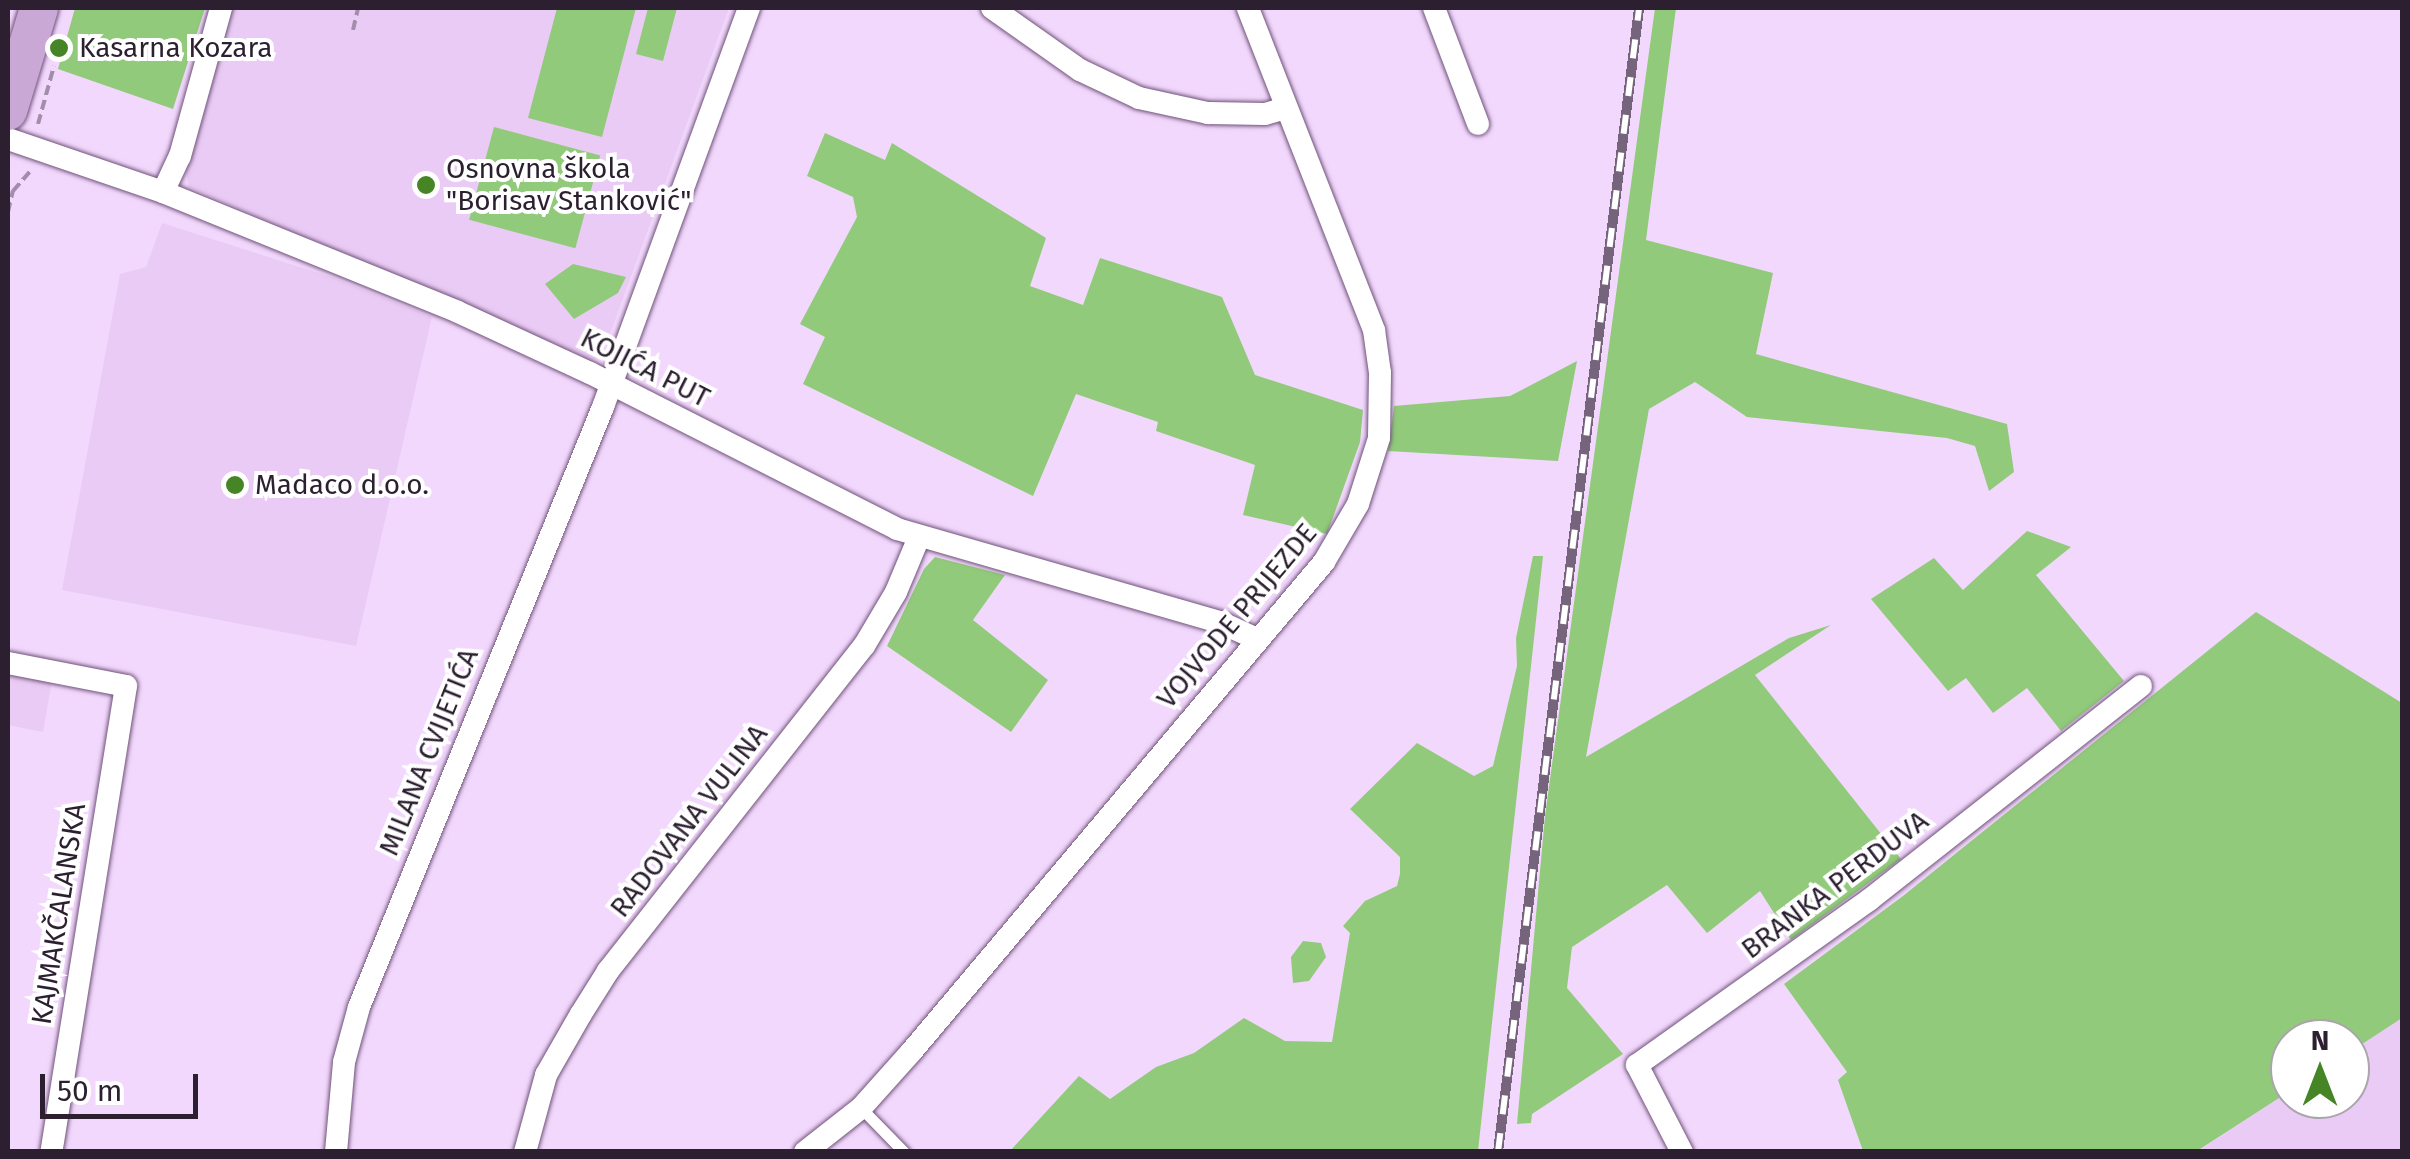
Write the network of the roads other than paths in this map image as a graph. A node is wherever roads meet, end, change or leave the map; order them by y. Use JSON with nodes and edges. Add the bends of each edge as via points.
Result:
{"nodes":[{"id":1,"x":39,"y":8,"type":"edge"},
{"id":2,"x":221,"y":8,"type":"edge"},
{"id":3,"x":749,"y":8,"type":"edge"},
{"id":4,"x":992,"y":8,"type":"edge"},
{"id":5,"x":1248,"y":8,"type":"edge"},
{"id":6,"x":1434,"y":8,"type":"edge"},
{"id":7,"x":1286,"y":108,"type":"junction"},
{"id":8,"x":8,"y":110,"type":"edge"},
{"id":9,"x":1478,"y":124,"type":"dead end"},
{"id":10,"x":8,"y":139,"type":"edge"},
{"id":11,"x":163,"y":192,"type":"junction"},
{"id":12,"x":610,"y":383,"type":"junction"},
{"id":13,"x":919,"y":537,"type":"junction"},
{"id":14,"x":1258,"y":639,"type":"junction"},
{"id":15,"x":8,"y":663,"type":"edge"},
{"id":16,"x":2141,"y":686,"type":"dead end"},
{"id":17,"x":861,"y":1108,"type":"junction"},
{"id":18,"x":51,"y":1152,"type":"edge"},
{"id":19,"x":336,"y":1152,"type":"edge"},
{"id":20,"x":526,"y":1152,"type":"edge"},
{"id":21,"x":805,"y":1152,"type":"edge"},
{"id":22,"x":904,"y":1152,"type":"edge"},
{"id":23,"x":1682,"y":1152,"type":"edge"}],
"edges":[{"from":1,"to":8,"type":"main road"},
{"from":2,"to":11,"type":"street","via":[[180,156]]},
{"from":3,"to":12,"type":"street","name":"MILANA CVIJETIĆA"},
{"from":4,"to":7,"type":"street","via":[[1080,70],[1139,98],[1208,113]]},
{"from":5,"to":7,"type":"street","name":"VOJVODE PRIJEZDE"},
{"from":6,"to":9,"type":"street"},
{"from":7,"to":14,"type":"street","name":"VOJVODE PRIJEZDE","via":[[1374,330],[1381,405],[1371,470],[1343,536]]},
{"from":10,"to":11,"type":"street","name":"KOJIĆA PUT"},
{"from":11,"to":12,"type":"street","name":"KOJIĆA PUT","via":[[458,312]]},
{"from":12,"to":13,"type":"street","name":"KOJIĆA PUT"},
{"from":12,"to":19,"type":"street","name":"MILANA CVIJETIĆA","via":[[359,1008],[344,1062]]},
{"from":13,"to":14,"type":"street","name":"KOJIĆA PUT","via":[[1220,622]]},
{"from":13,"to":20,"type":"street","name":"RADOVANA VULINA","via":[[864,646],[580,1014],[546,1075]]},
{"from":14,"to":17,"type":"street","name":"VOJVODE PRIJEZDE"},
{"from":15,"to":18,"type":"street","name":"KAJMAKČALANSKA","via":[[126,686]]},
{"from":16,"to":23,"type":"street","name":"BRANKA PERDUVA","via":[[1870,900],[1637,1065]]},
{"from":17,"to":21,"type":"street","name":"VOJVODE PRIJEZDE"},
{"from":17,"to":22,"type":"lane"}]}
